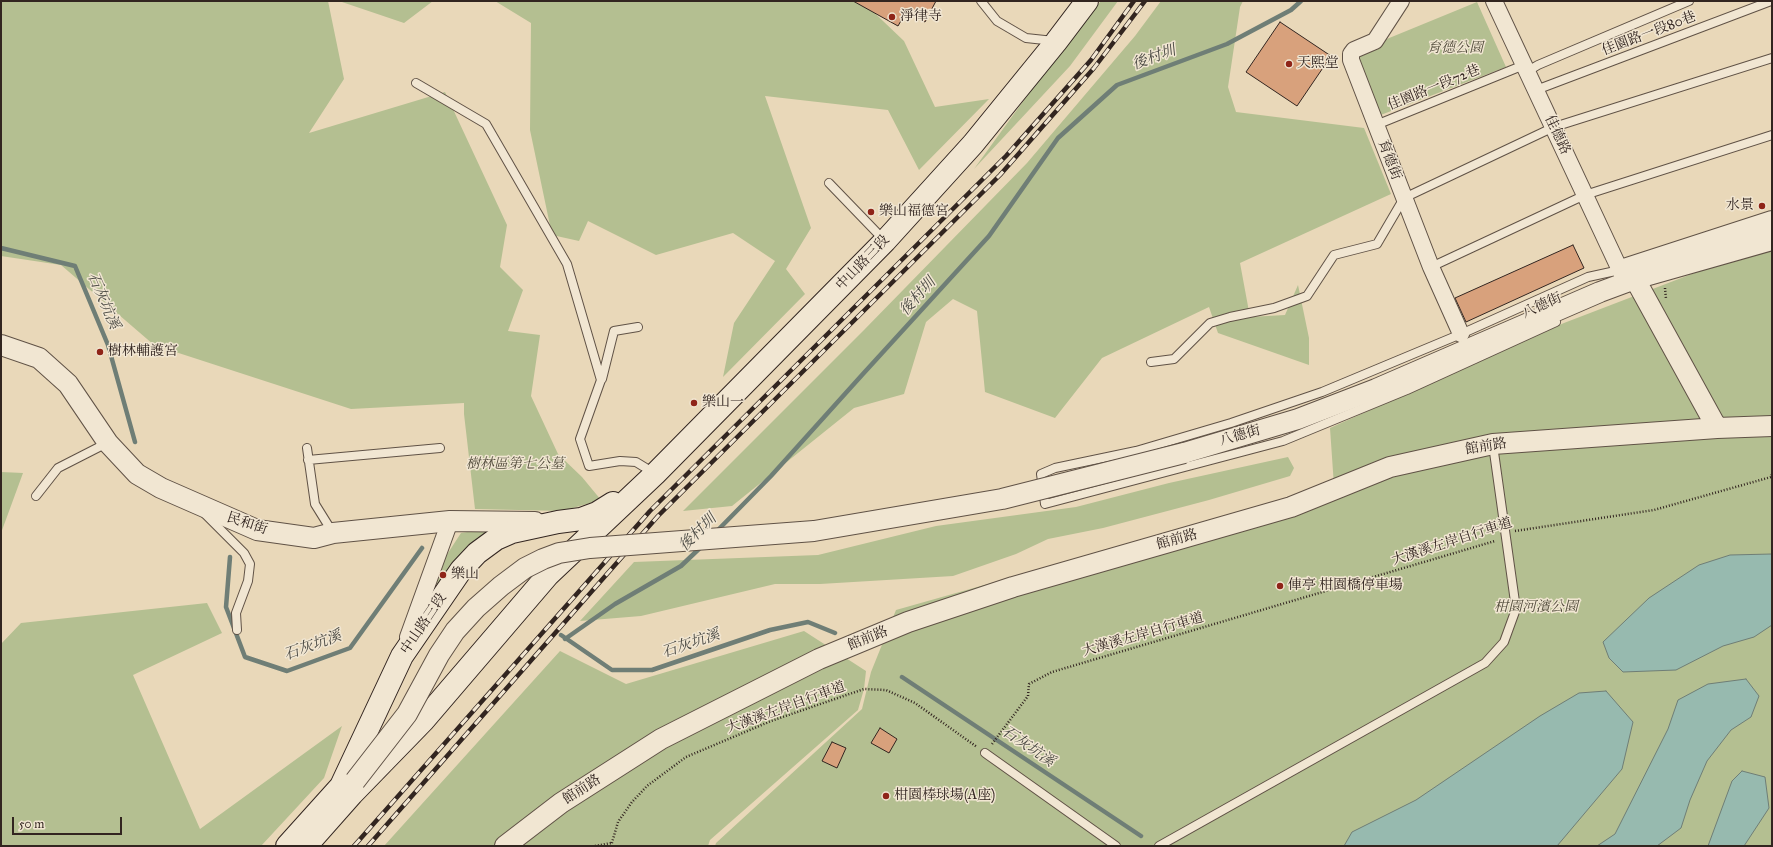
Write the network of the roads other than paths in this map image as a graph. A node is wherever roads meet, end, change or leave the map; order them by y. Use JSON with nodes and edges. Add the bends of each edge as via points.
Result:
{"nodes":[{"id":1,"x":981,"y":1,"type":"edge"},
{"id":2,"x":1087,"y":1,"type":"edge"},
{"id":3,"x":1400,"y":1,"type":"edge"},
{"id":4,"x":1494,"y":1,"type":"edge"},
{"id":5,"x":1689,"y":1,"type":"edge"},
{"id":6,"x":1771,"y":1,"type":"edge"},
{"id":7,"x":1056,"y":42,"type":"junction"},
{"id":8,"x":1772,"y":58,"type":"edge"},
{"id":9,"x":1526,"y":68,"type":"junction"},
{"id":10,"x":416,"y":83,"type":"dead end"},
{"id":11,"x":1536,"y":90,"type":"junction"},
{"id":12,"x":1376,"y":125,"type":"junction"},
{"id":13,"x":1554,"y":127,"type":"junction"},
{"id":14,"x":1772,"y":135,"type":"edge"},
{"id":15,"x":829,"y":183,"type":"dead end"},
{"id":16,"x":1585,"y":195,"type":"junction"},
{"id":17,"x":1404,"y":198,"type":"junction"},
{"id":18,"x":1772,"y":221,"type":"edge"},
{"id":19,"x":885,"y":241,"type":"junction"},
{"id":20,"x":1767,"y":243,"type":"edge"},
{"id":21,"x":1431,"y":267,"type":"junction"},
{"id":22,"x":1628,"y":274,"type":"junction"},
{"id":23,"x":1606,"y":300,"type":"dead end"},
{"id":24,"x":1564,"y":318,"type":"dead end"},
{"id":25,"x":638,"y":327,"type":"dead end"},
{"id":26,"x":1461,"y":334,"type":"junction"},
{"id":27,"x":1,"y":345,"type":"edge"},
{"id":28,"x":1151,"y":362,"type":"dead end"},
{"id":29,"x":601,"y":380,"type":"junction"},
{"id":30,"x":1772,"y":426,"type":"edge"},
{"id":31,"x":1717,"y":428,"type":"junction"},
{"id":32,"x":108,"y":443,"type":"junction"},
{"id":33,"x":1493,"y":444,"type":"junction"},
{"id":34,"x":307,"y":448,"type":"dead end"},
{"id":35,"x":440,"y":448,"type":"dead end"},
{"id":36,"x":308,"y":460,"type":"junction"},
{"id":37,"x":655,"y":474,"type":"junction"},
{"id":38,"x":36,"y":496,"type":"dead end"},
{"id":39,"x":197,"y":505,"type":"junction"},
{"id":40,"x":450,"y":521,"type":"junction"},
{"id":41,"x":558,"y":522,"type":"junction"},
{"id":42,"x":333,"y":533,"type":"junction"},
{"id":43,"x":237,"y":630,"type":"dead end"},
{"id":44,"x":402,"y":656,"type":"junction"},
{"id":45,"x":985,"y":753,"type":"road end"},
{"id":46,"x":349,"y":787,"type":"junction"},
{"id":47,"x":287,"y":846,"type":"edge"},
{"id":48,"x":306,"y":846,"type":"edge"},
{"id":49,"x":505,"y":846,"type":"edge"},
{"id":50,"x":1116,"y":846,"type":"edge"},
{"id":51,"x":1159,"y":846,"type":"edge"}],
"edges":[{"from":1,"to":7,"type":"lane","via":[[997,21],[1026,38]]},
{"from":2,"to":7,"type":"main road","name":"中山路三段"},
{"from":3,"to":12,"type":"street","name":"育德街","via":[[1374,41],[1354,50],[1351,54]]},
{"from":4,"to":9,"type":"street","name":"佳德路"},
{"from":5,"to":9,"type":"lane","name":"佳園路一段72巷"},
{"from":6,"to":11,"type":"lane","name":"佳園路一段80巷"},
{"from":7,"to":19,"type":"main road","name":"中山路三段","via":[[973,144]]},
{"from":8,"to":13,"type":"lane"},
{"from":9,"to":11,"type":"street","name":"佳德路"},
{"from":9,"to":12,"type":"lane","name":"佳園路一段72巷"},
{"from":10,"to":29,"type":"lane","via":[[486,124],[568,264]]},
{"from":11,"to":13,"type":"street","name":"佳德路"},
{"from":12,"to":17,"type":"street","name":"育德街"},
{"from":13,"to":16,"type":"street","name":"佳德路"},
{"from":13,"to":17,"type":"lane"},
{"from":14,"to":16,"type":"lane"},
{"from":15,"to":19,"type":"lane"},
{"from":16,"to":21,"type":"lane"},
{"from":16,"to":22,"type":"street","name":"佳德路"},
{"from":17,"to":21,"type":"street","name":"育德街"},
{"from":17,"to":28,"type":"lane","via":[[1377,244],[1334,255],[1307,296],[1274,308],[1210,323],[1174,359]]},
{"from":18,"to":22,"type":"street","name":"八德街"},
{"from":19,"to":37,"type":"main road","name":"中山路三段"},
{"from":20,"to":22,"type":"street","name":"八德街"},
{"from":21,"to":26,"type":"street","name":"育德街"},
{"from":22,"to":23,"type":"lane"},
{"from":22,"to":26,"type":"lane","via":[[1588,277]]},
{"from":22,"to":31,"type":"street"},
{"from":22,"to":46,"type":"street","name":"八德街","bridge":true,"via":[[1476,336],[1320,411],[1184,453],[1002,499],[822,529],[590,548],[559,553],[543,559],[525,568],[501,586],[476,608],[456,631],[439,655],[407,714]]},
{"from":24,"to":26,"type":"lane","via":[[1407,390],[1283,441],[1045,504],[1041,474],[1055,468],[1136,451],[1231,423],[1322,392]]},
{"from":25,"to":29,"type":"lane","via":[[614,331]]},
{"from":27,"to":32,"type":"street","name":"民和街","via":[[39,358],[68,384]]},
{"from":29,"to":37,"type":"lane","via":[[580,439],[590,466],[620,461],[636,462]]},
{"from":30,"to":31,"type":"street","name":"館前路"},
{"from":31,"to":33,"type":"street","name":"館前路"},
{"from":32,"to":38,"type":"lane","via":[[58,468]]},
{"from":32,"to":39,"type":"street","name":"民和街","via":[[138,474]]},
{"from":33,"to":49,"type":"street","name":"館前路","via":[[1390,467],[1291,507],[1013,587],[908,622],[819,659],[661,739],[561,803]]},
{"from":33,"to":51,"type":"lane","via":[[1516,609],[1504,642],[1484,663]]},
{"from":34,"to":36,"type":"lane"},
{"from":35,"to":36,"type":"lane"},
{"from":36,"to":42,"type":"lane","via":[[315,504]]},
{"from":37,"to":41,"type":"main road","name":"中山路三段","via":[[597,513],[581,519]]},
{"from":37,"to":46,"type":"main road","name":"中山路三段","via":[[548,575],[423,721]]},
{"from":39,"to":42,"type":"street","name":"民和街","via":[[257,530],[314,538]]},
{"from":39,"to":43,"type":"lane","via":[[244,553],[250,564],[248,581],[236,613]]},
{"from":40,"to":41,"type":"street","name":"民和街"},
{"from":40,"to":42,"type":"street","name":"民和街"},
{"from":40,"to":44,"type":"street"},
{"from":41,"to":44,"type":"main road","name":"中山路三段","via":[[512,532],[496,539],[477,553],[460,570]]},
{"from":44,"to":46,"type":"main road","name":"中山路三段"},
{"from":45,"to":50,"type":"lane"},
{"from":46,"to":47,"type":"main road","name":"中山路三段"},
{"from":46,"to":48,"type":"main road","name":"中山路三段"}]}
